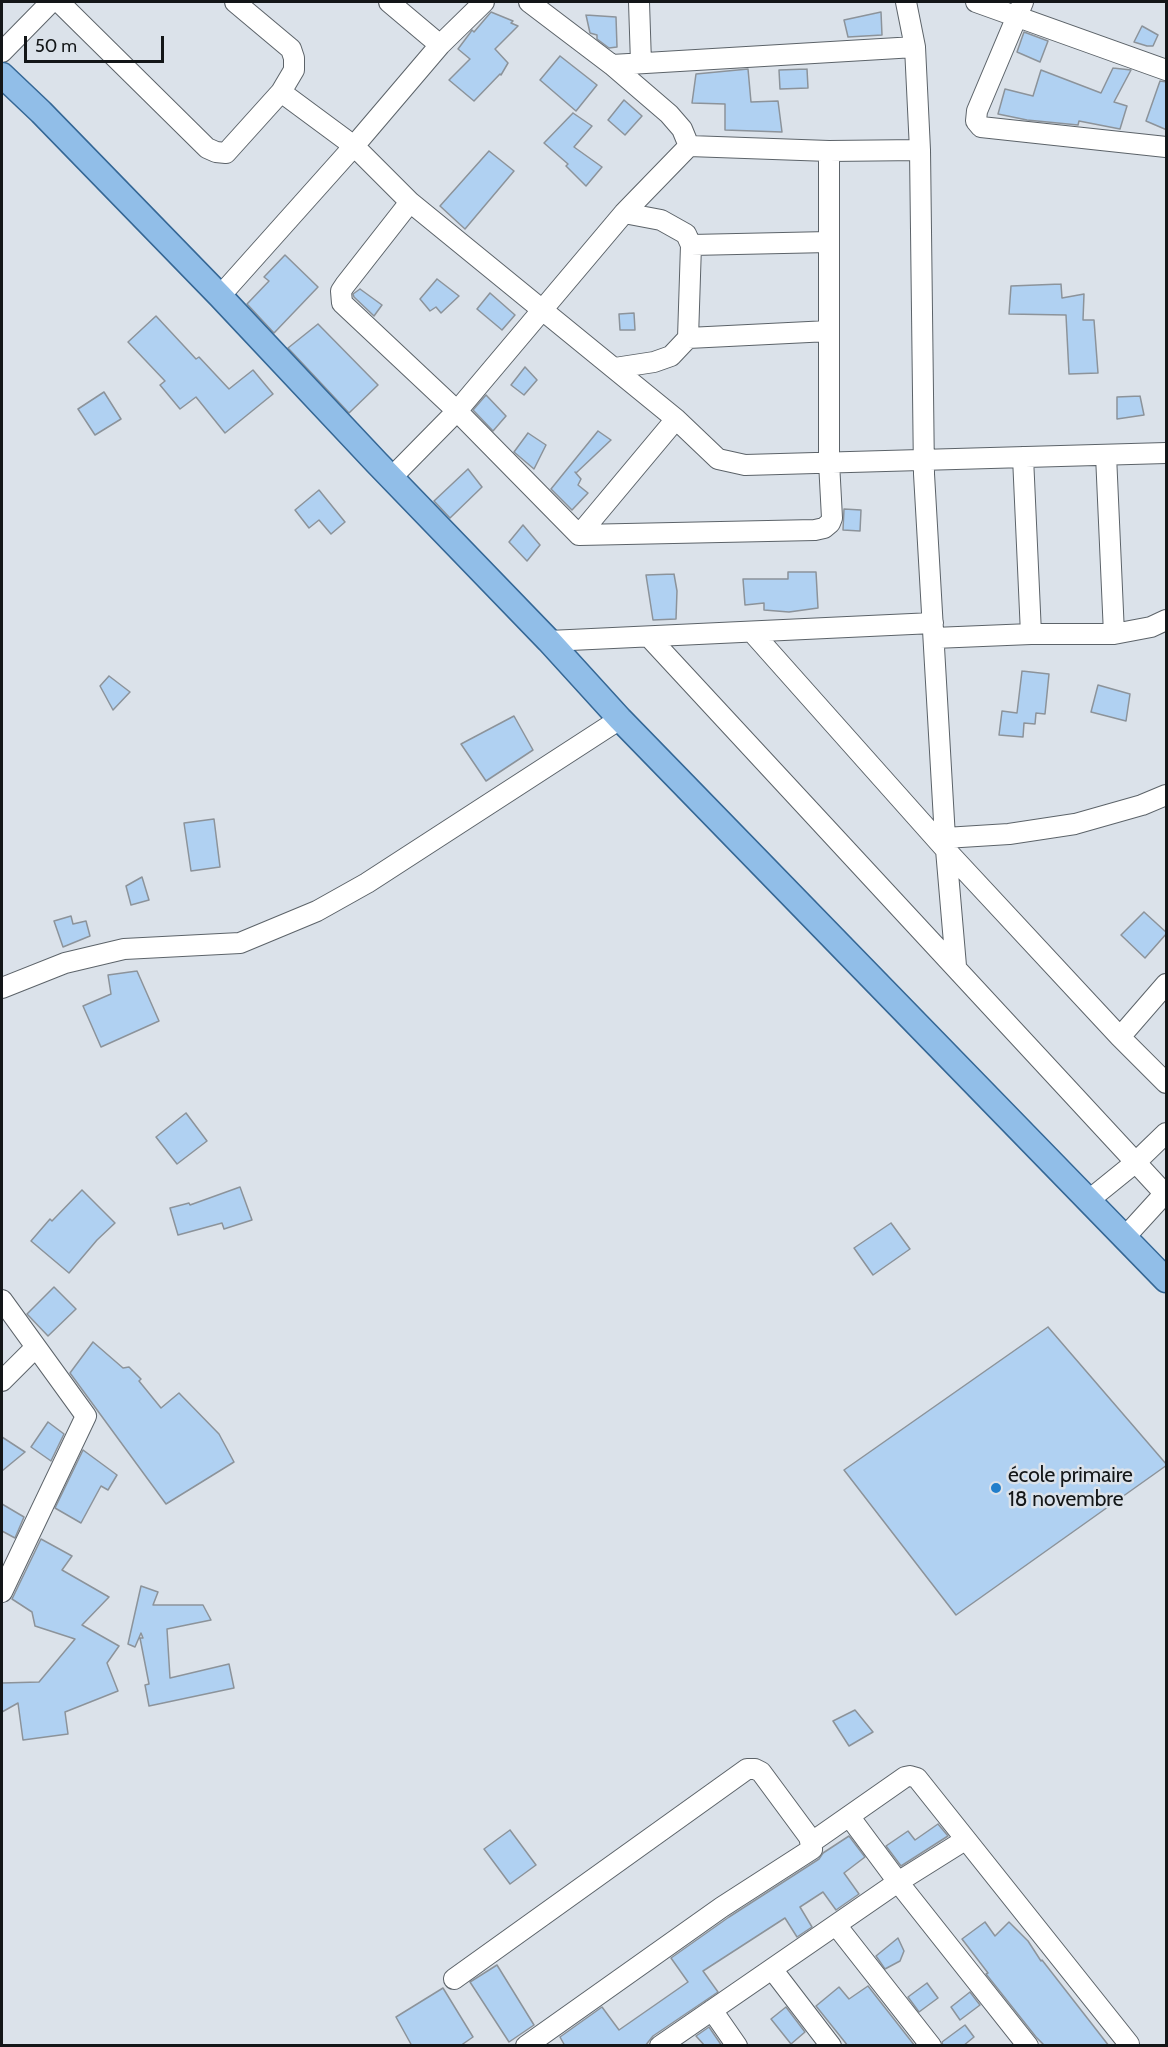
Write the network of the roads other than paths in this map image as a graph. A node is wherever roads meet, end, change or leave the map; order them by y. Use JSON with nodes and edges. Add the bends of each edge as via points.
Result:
{"nodes":[{"id":1,"x":51,"y":2,"type":"edge"},
{"id":2,"x":59,"y":2,"type":"edge"},
{"id":3,"x":236,"y":2,"type":"edge"},
{"id":4,"x":389,"y":2,"type":"edge"},
{"id":5,"x":484,"y":2,"type":"edge"},
{"id":6,"x":529,"y":2,"type":"edge"},
{"id":7,"x":639,"y":2,"type":"edge"},
{"id":8,"x":906,"y":2,"type":"edge"},
{"id":9,"x":976,"y":2,"type":"edge"},
{"id":10,"x":1020,"y":9,"type":"edge"},
{"id":11,"x":440,"y":45,"type":"junction"},
{"id":12,"x":915,"y":47,"type":"junction"},
{"id":13,"x":2,"y":52,"type":"edge"},
{"id":14,"x":641,"y":63,"type":"junction"},
{"id":15,"x":612,"y":65,"type":"junction"},
{"id":16,"x":1167,"y":70,"type":"edge"},
{"id":17,"x":2,"y":75,"type":"edge"},
{"id":18,"x":281,"y":92,"type":"junction"},
{"id":19,"x":354,"y":146,"type":"junction"},
{"id":20,"x":689,"y":146,"type":"junction"},
{"id":21,"x":1167,"y":147,"type":"edge"},
{"id":22,"x":920,"y":150,"type":"junction"},
{"id":23,"x":829,"y":151,"type":"junction"},
{"id":24,"x":410,"y":202,"type":"junction"},
{"id":25,"x":624,"y":213,"type":"junction"},
{"id":26,"x":829,"y":242,"type":"junction"},
{"id":27,"x":691,"y":245,"type":"junction"},
{"id":28,"x":220,"y":296,"type":"junction"},
{"id":29,"x":542,"y":309,"type":"junction"},
{"id":30,"x":829,"y":331,"type":"junction"},
{"id":31,"x":688,"y":338,"type":"junction"},
{"id":32,"x":615,"y":368,"type":"junction"},
{"id":33,"x":457,"y":411,"type":"junction"},
{"id":34,"x":676,"y":419,"type":"junction"},
{"id":35,"x":1167,"y":453,"type":"edge"},
{"id":36,"x":1106,"y":455,"type":"junction"},
{"id":37,"x":1023,"y":457,"type":"junction"},
{"id":38,"x":924,"y":460,"type":"junction"},
{"id":39,"x":829,"y":462,"type":"junction"},
{"id":40,"x":392,"y":477,"type":"junction"},
{"id":41,"x":579,"y":535,"type":"junction"},
{"id":42,"x":1167,"y":620,"type":"edge"},
{"id":43,"x":933,"y":630,"type":"junction"},
{"id":44,"x":752,"y":632,"type":"junction"},
{"id":45,"x":1030,"y":634,"type":"junction"},
{"id":46,"x":1114,"y":634,"type":"junction"},
{"id":47,"x":649,"y":637,"type":"junction"},
{"id":48,"x":549,"y":641,"type":"junction"},
{"id":49,"x":620,"y":718,"type":"junction"},
{"id":50,"x":1167,"y":795,"type":"edge"},
{"id":51,"x":946,"y":845,"type":"junction"},
{"id":52,"x":956,"y":966,"type":"junction"},
{"id":53,"x":1167,"y":984,"type":"edge"},
{"id":54,"x":2,"y":988,"type":"edge"},
{"id":55,"x":1120,"y":1037,"type":"junction"},
{"id":56,"x":1167,"y":1083,"type":"edge"},
{"id":57,"x":1167,"y":1133,"type":"edge"},
{"id":58,"x":1136,"y":1162,"type":"junction"},
{"id":59,"x":1166,"y":1193,"type":"edge"},
{"id":60,"x":1089,"y":1200,"type":"junction"},
{"id":61,"x":1125,"y":1237,"type":"junction"},
{"id":62,"x":1167,"y":1280,"type":"edge"},
{"id":63,"x":2,"y":1300,"type":"edge"},
{"id":64,"x":35,"y":1348,"type":"junction"},
{"id":65,"x":2,"y":1382,"type":"edge"},
{"id":66,"x":2,"y":1592,"type":"edge"},
{"id":67,"x":849,"y":1816,"type":"junction"},
{"id":68,"x":965,"y":1840,"type":"junction"},
{"id":69,"x":812,"y":1842,"type":"junction"},
{"id":70,"x":898,"y":1882,"type":"junction"},
{"id":71,"x":836,"y":1925,"type":"junction"},
{"id":72,"x":772,"y":1969,"type":"junction"},
{"id":73,"x":454,"y":1979,"type":"dead end"},
{"id":74,"x":712,"y":2010,"type":"junction"},
{"id":75,"x":1129,"y":2044,"type":"dead end"},
{"id":76,"x":525,"y":2046,"type":"edge"},
{"id":77,"x":660,"y":2046,"type":"edge"},
{"id":78,"x":738,"y":2046,"type":"edge"},
{"id":79,"x":831,"y":2046,"type":"edge"},
{"id":80,"x":931,"y":2046,"type":"edge"},
{"id":81,"x":1028,"y":2046,"type":"edge"}],
"edges":[{"from":1,"to":13,"type":"street"},
{"from":2,"to":18,"type":"street","via":[[207,148],[216,152],[226,153]]},
{"from":3,"to":18,"type":"street","via":[[291,49],[294,70]]},
{"from":4,"to":11,"type":"street"},
{"from":5,"to":11,"type":"street"},
{"from":6,"to":15,"type":"street"},
{"from":7,"to":14,"type":"street"},
{"from":8,"to":12,"type":"street"},
{"from":9,"to":10,"type":"street"},
{"from":10,"to":16,"type":"street"},
{"from":10,"to":21,"type":"street","via":[[977,111],[976,121],[981,127]]},
{"from":11,"to":19,"type":"street"},
{"from":12,"to":14,"type":"street"},
{"from":12,"to":22,"type":"street"},
{"from":14,"to":15,"type":"street"},
{"from":15,"to":20,"type":"street","via":[[669,114],[682,129]]},
{"from":17,"to":28,"type":"main road"},
{"from":18,"to":19,"type":"street"},
{"from":19,"to":24,"type":"street"},
{"from":19,"to":28,"type":"street"},
{"from":20,"to":23,"type":"street"},
{"from":20,"to":25,"type":"street"},
{"from":22,"to":23,"type":"street"},
{"from":22,"to":38,"type":"street"},
{"from":23,"to":26,"type":"street"},
{"from":24,"to":29,"type":"street"},
{"from":24,"to":33,"type":"street","via":[[345,285],[340,298]]},
{"from":25,"to":27,"type":"street","via":[[661,220],[686,234]]},
{"from":25,"to":29,"type":"street"},
{"from":26,"to":27,"type":"street"},
{"from":26,"to":30,"type":"street"},
{"from":27,"to":31,"type":"street"},
{"from":28,"to":40,"type":"main road"},
{"from":29,"to":32,"type":"street"},
{"from":29,"to":33,"type":"street"},
{"from":30,"to":31,"type":"street"},
{"from":30,"to":39,"type":"street"},
{"from":31,"to":32,"type":"street","via":[[671,356],[654,363]]},
{"from":32,"to":34,"type":"street"},
{"from":33,"to":40,"type":"street"},
{"from":33,"to":41,"type":"street"},
{"from":34,"to":39,"type":"street","via":[[718,459],[734,464]]},
{"from":34,"to":41,"type":"street"},
{"from":35,"to":36,"type":"street"},
{"from":36,"to":37,"type":"street"},
{"from":36,"to":46,"type":"street"},
{"from":37,"to":38,"type":"street"},
{"from":37,"to":45,"type":"street"},
{"from":38,"to":39,"type":"street"},
{"from":38,"to":43,"type":"street"},
{"from":39,"to":41,"type":"street","via":[[832,518],[824,528]]},
{"from":40,"to":48,"type":"main road"},
{"from":42,"to":46,"type":"street"},
{"from":43,"to":44,"type":"street"},
{"from":43,"to":45,"type":"street"},
{"from":43,"to":51,"type":"street"},
{"from":44,"to":47,"type":"street"},
{"from":44,"to":51,"type":"street"},
{"from":45,"to":46,"type":"street"},
{"from":47,"to":48,"type":"street"},
{"from":47,"to":52,"type":"street"},
{"from":48,"to":49,"type":"main road"},
{"from":49,"to":54,"type":"street","via":[[367,883],[317,911],[240,943],[124,949],[65,963]]},
{"from":49,"to":60,"type":"main road"},
{"from":50,"to":51,"type":"street","via":[[1075,824]]},
{"from":51,"to":52,"type":"street"},
{"from":51,"to":55,"type":"street"},
{"from":52,"to":58,"type":"street"},
{"from":53,"to":55,"type":"street"},
{"from":55,"to":56,"type":"street"},
{"from":57,"to":58,"type":"street"},
{"from":58,"to":59,"type":"street"},
{"from":58,"to":60,"type":"street"},
{"from":59,"to":61,"type":"street"},
{"from":60,"to":61,"type":"main road"},
{"from":61,"to":62,"type":"main road"},
{"from":63,"to":64,"type":"street"},
{"from":64,"to":65,"type":"street"},
{"from":64,"to":66,"type":"street","via":[[86,1416]]},
{"from":67,"to":68,"type":"street","via":[[910,1776],[917,1778]]},
{"from":67,"to":69,"type":"street"},
{"from":67,"to":70,"type":"street"},
{"from":68,"to":70,"type":"street"},
{"from":68,"to":75,"type":"street"},
{"from":69,"to":73,"type":"street","via":[[762,1772],[747,1769]]},
{"from":69,"to":76,"type":"street","via":[[812,1849],[722,1907]]},
{"from":70,"to":71,"type":"street"},
{"from":70,"to":81,"type":"street"},
{"from":71,"to":72,"type":"street"},
{"from":71,"to":80,"type":"street"},
{"from":72,"to":74,"type":"street"},
{"from":72,"to":79,"type":"street"},
{"from":74,"to":77,"type":"street"},
{"from":74,"to":78,"type":"street"}]}
